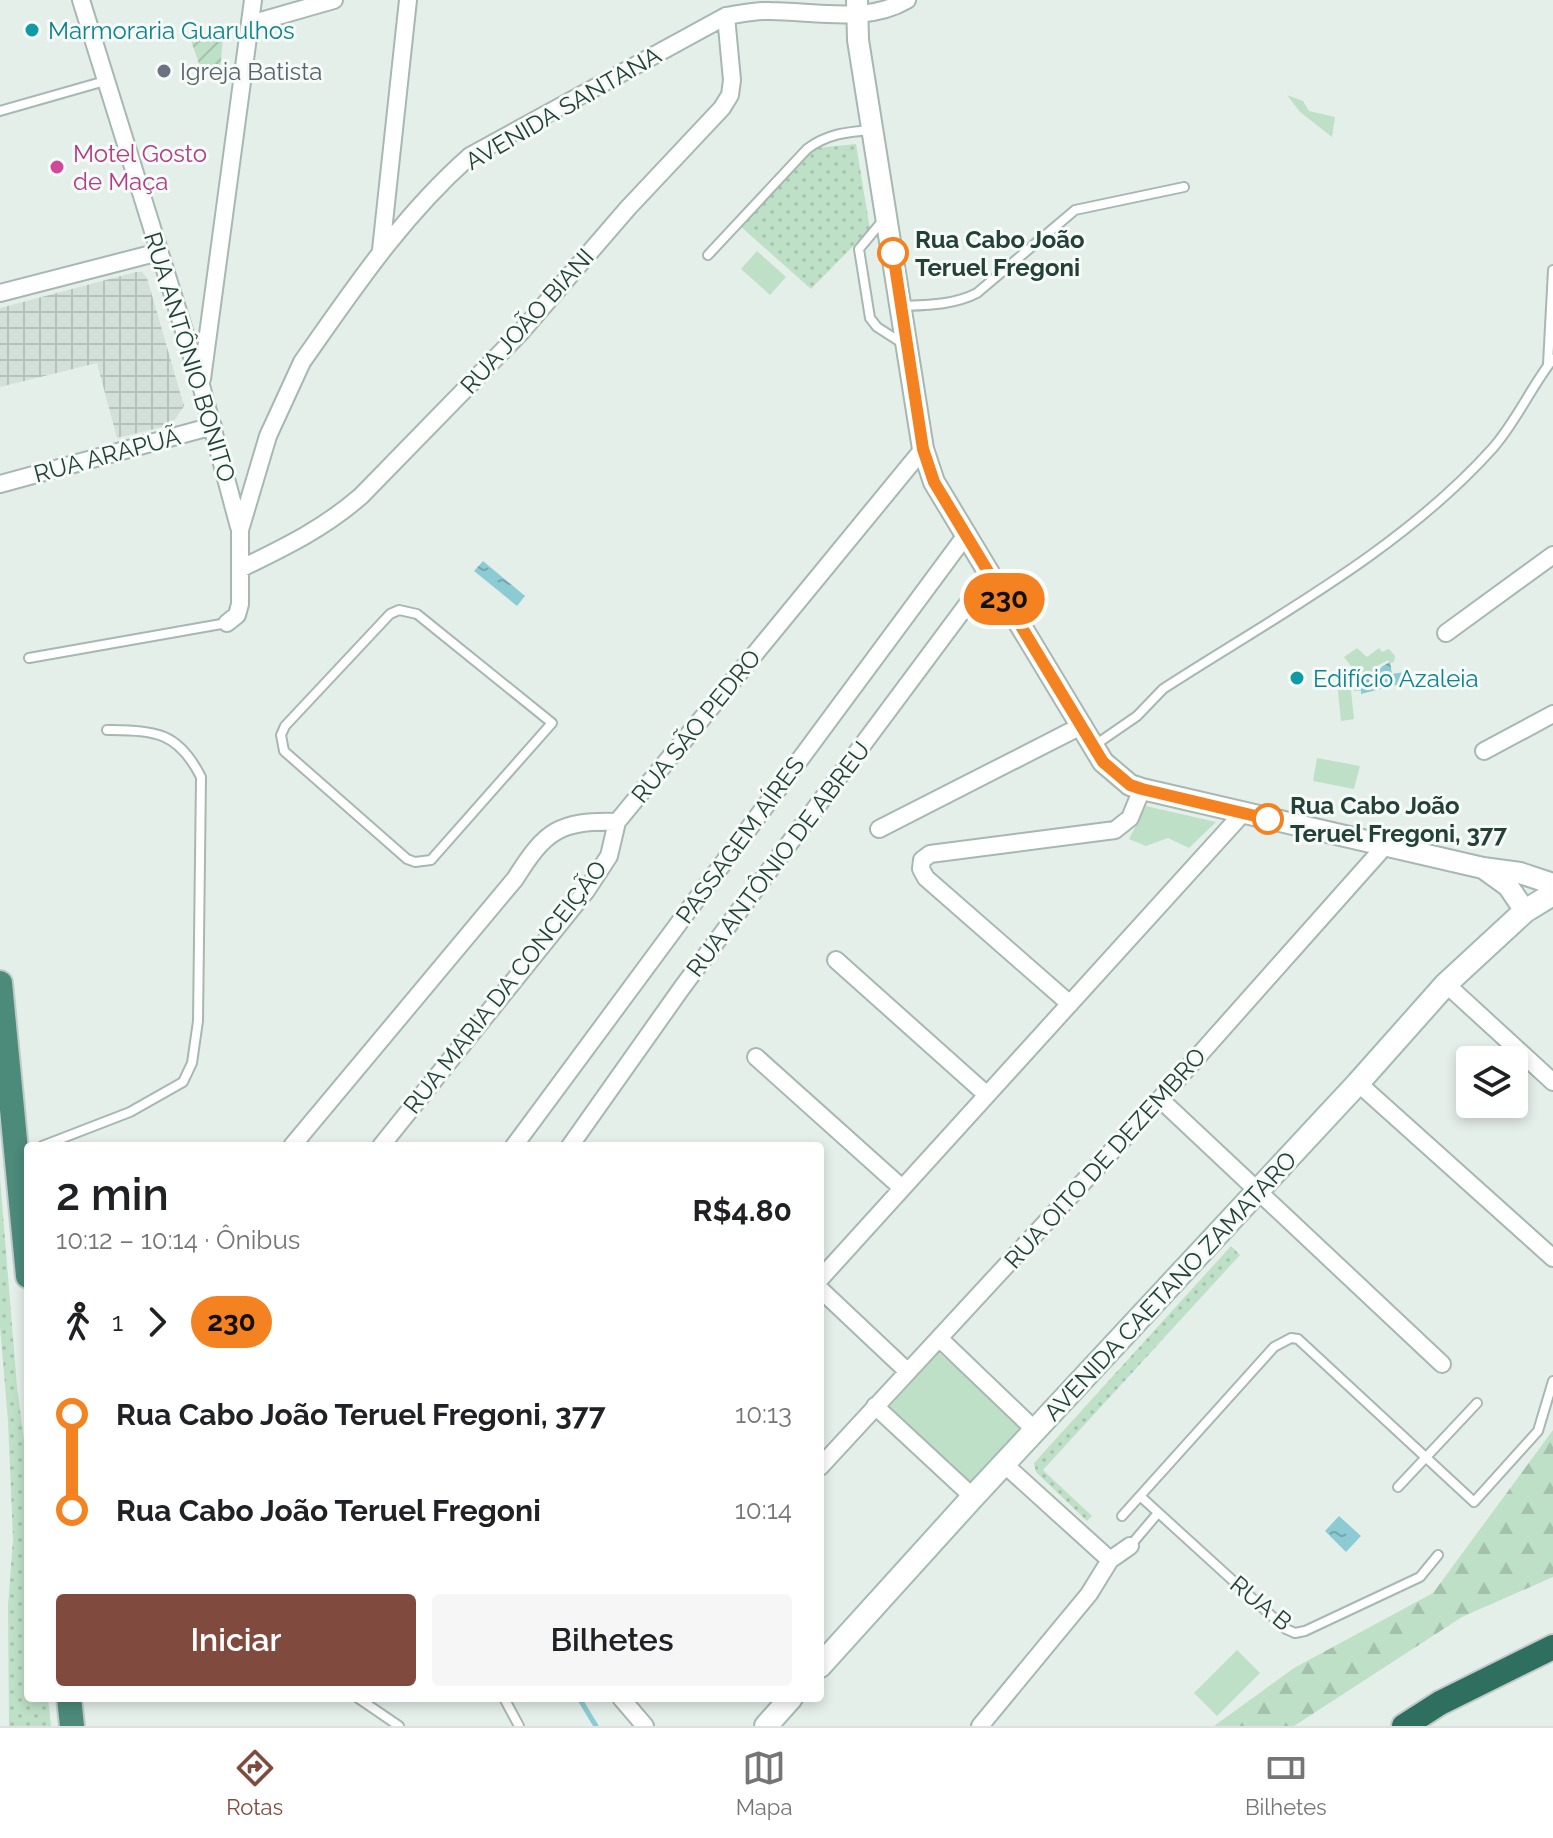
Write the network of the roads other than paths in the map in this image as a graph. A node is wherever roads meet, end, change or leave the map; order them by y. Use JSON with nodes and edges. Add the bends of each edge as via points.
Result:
{"nodes":[{"id":1,"x":81,"y":0,"type":"edge"},
{"id":2,"x":253,"y":0,"type":"edge"},
{"id":3,"x":334,"y":0,"type":"edge"},
{"id":4,"x":408,"y":0,"type":"edge"},
{"id":5,"x":907,"y":0,"type":"edge"},
{"id":6,"x":856,"y":7,"type":"edge"},
{"id":7,"x":726,"y":16,"type":"junction"},
{"id":8,"x":250,"y":24,"type":"junction"},
{"id":9,"x":105,"y":81,"type":"junction"},
{"id":10,"x":0,"y":111,"type":"edge"},
{"id":11,"x":871,"y":129,"type":"junction"},
{"id":12,"x":1184,"y":187,"type":"dead end"},
{"id":13,"x":887,"y":215,"type":"junction"},
{"id":14,"x":381,"y":250,"type":"junction"},
{"id":15,"x":159,"y":252,"type":"junction"},
{"id":16,"x":708,"y":255,"type":"dead end"},
{"id":17,"x":1553,"y":270,"type":"edge"},
{"id":18,"x":0,"y":293,"type":"edge"},
{"id":19,"x":901,"y":307,"type":"junction"},
{"id":20,"x":907,"y":346,"type":"junction"},
{"id":21,"x":1551,"y":362,"type":"edge"},
{"id":22,"x":201,"y":385,"type":"junction"},
{"id":23,"x":213,"y":426,"type":"junction"},
{"id":24,"x":923,"y":449,"type":"junction"},
{"id":25,"x":0,"y":484,"type":"edge"},
{"id":26,"x":240,"y":530,"type":"junction"},
{"id":27,"x":966,"y":535,"type":"junction"},
{"id":28,"x":1553,"y":555,"type":"edge"},
{"id":29,"x":240,"y":569,"type":"junction"},
{"id":30,"x":989,"y":575,"type":"junction"},
{"id":31,"x":390,"y":614,"type":"joint"},
{"id":32,"x":227,"y":623,"type":"joint"},
{"id":33,"x":1446,"y":633,"type":"dead end"},
{"id":34,"x":29,"y":658,"type":"dead end"},
{"id":35,"x":1553,"y":714,"type":"edge"},
{"id":36,"x":1083,"y":725,"type":"junction"},
{"id":37,"x":107,"y":730,"type":"dead end"},
{"id":38,"x":1094,"y":745,"type":"junction"},
{"id":39,"x":1484,"y":751,"type":"dead end"},
{"id":40,"x":1142,"y":789,"type":"junction"},
{"id":41,"x":1243,"y":813,"type":"junction"},
{"id":42,"x":617,"y":822,"type":"junction"},
{"id":43,"x":879,"y":829,"type":"dead end"},
{"id":44,"x":1385,"y":846,"type":"junction"},
{"id":45,"x":1483,"y":868,"type":"junction"},
{"id":46,"x":1553,"y":884,"type":"edge"},
{"id":47,"x":1553,"y":894,"type":"edge"},
{"id":48,"x":1525,"y":911,"type":"junction"},
{"id":49,"x":836,"y":960,"type":"dead end"},
{"id":50,"x":0,"y":983,"type":"edge"},
{"id":51,"x":1446,"y":984,"type":"junction"},
{"id":52,"x":1070,"y":1004,"type":"junction"},
{"id":53,"x":756,"y":1057,"type":"dead end"},
{"id":54,"x":1553,"y":1082,"type":"edge"},
{"id":55,"x":1358,"y":1083,"type":"junction"},
{"id":56,"x":987,"y":1095,"type":"junction"},
{"id":57,"x":1160,"y":1099,"type":"junction"},
{"id":58,"x":55,"y":1142,"type":"edge"},
{"id":59,"x":295,"y":1142,"type":"edge"},
{"id":60,"x":384,"y":1142,"type":"edge"},
{"id":61,"x":517,"y":1142,"type":"edge"},
{"id":62,"x":573,"y":1142,"type":"edge"},
{"id":63,"x":22,"y":1154,"type":"edge"},
{"id":64,"x":902,"y":1188,"type":"junction"},
{"id":65,"x":1258,"y":1190,"type":"junction"},
{"id":66,"x":24,"y":1195,"type":"edge"},
{"id":67,"x":1553,"y":1258,"type":"edge"},
{"id":68,"x":824,"y":1275,"type":"edge"},
{"id":69,"x":824,"y":1293,"type":"edge"},
{"id":70,"x":940,"y":1339,"type":"junction"},
{"id":71,"x":1442,"y":1364,"type":"dead end"},
{"id":72,"x":907,"y":1371,"type":"junction"},
{"id":73,"x":1553,"y":1381,"type":"edge"},
{"id":74,"x":1477,"y":1403,"type":"dead end"},
{"id":75,"x":875,"y":1406,"type":"junction"},
{"id":76,"x":1036,"y":1431,"type":"junction"},
{"id":77,"x":1425,"y":1458,"type":"junction"},
{"id":78,"x":824,"y":1463,"type":"edge"},
{"id":79,"x":1004,"y":1464,"type":"junction"},
{"id":80,"x":1398,"y":1487,"type":"dead end"},
{"id":81,"x":1140,"y":1496,"type":"junction"},
{"id":82,"x":973,"y":1497,"type":"junction"},
{"id":83,"x":1158,"y":1513,"type":"junction"},
{"id":84,"x":1122,"y":1516,"type":"dead end"},
{"id":85,"x":1130,"y":1546,"type":"joint"},
{"id":86,"x":1438,"y":1555,"type":"dead end"},
{"id":87,"x":1110,"y":1560,"type":"junction"},
{"id":88,"x":1553,"y":1647,"type":"edge"},
{"id":89,"x":824,"y":1662,"type":"edge"},
{"id":90,"x":69,"y":1702,"type":"edge"},
{"id":91,"x":364,"y":1702,"type":"edge"},
{"id":92,"x":506,"y":1702,"type":"edge"},
{"id":93,"x":624,"y":1702,"type":"edge"},
{"id":94,"x":787,"y":1702,"type":"edge"},
{"id":95,"x":72,"y":1726,"type":"edge"},
{"id":96,"x":399,"y":1726,"type":"edge"},
{"id":97,"x":519,"y":1726,"type":"edge"},
{"id":98,"x":645,"y":1726,"type":"edge"},
{"id":99,"x":766,"y":1726,"type":"edge"},
{"id":100,"x":980,"y":1726,"type":"edge"},
{"id":101,"x":1404,"y":1726,"type":"edge"}],
"edges":[{"from":1,"to":9,"type":"street","name":"RUA ANTÔNIO BONITO"},
{"from":2,"to":8,"type":"street"},
{"from":3,"to":8,"type":"street"},
{"from":4,"to":14,"type":"street"},
{"from":5,"to":6,"type":"street","name":"AVENIDA SANTANA","via":[[879,12]]},
{"from":6,"to":7,"type":"street","name":"AVENIDA SANTANA"},
{"from":6,"to":11,"type":"street"},
{"from":7,"to":14,"type":"street","name":"AVENIDA SANTANA","via":[[470,156]]},
{"from":7,"to":29,"type":"street","name":"RUA JOÃO BIANI","via":[[730,95],[707,125],[521,332],[361,496],[333,520]]},
{"from":8,"to":22,"type":"street"},
{"from":9,"to":10,"type":"lane"},
{"from":9,"to":15,"type":"street","name":"RUA ANTÔNIO BONITO"},
{"from":11,"to":13,"type":"street"},
{"from":11,"to":16,"type":"lane","via":[[838,133],[807,149]]},
{"from":12,"to":19,"type":"lane","via":[[1075,210],[977,293]]},
{"from":13,"to":19,"type":"street"},
{"from":13,"to":20,"type":"lane","via":[[859,249],[861,264],[870,318]]},
{"from":14,"to":26,"type":"street","name":"AVENIDA SANTANA","via":[[292,381],[268,436]]},
{"from":15,"to":18,"type":"street"},
{"from":15,"to":22,"type":"street","name":"RUA ANTÔNIO BONITO"},
{"from":17,"to":21,"type":"lane"},
{"from":19,"to":20,"type":"street"},
{"from":20,"to":24,"type":"street"},
{"from":21,"to":38,"type":"lane","via":[[1495,446],[1394,539],[1163,689],[1137,716]]},
{"from":22,"to":23,"type":"street","name":"RUA ANTÔNIO BONITO"},
{"from":23,"to":25,"type":"street","name":"RUA ARAPUÃ"},
{"from":23,"to":26,"type":"street","name":"RUA ANTÔNIO BONITO"},
{"from":24,"to":27,"type":"street","via":[[934,482]]},
{"from":24,"to":42,"type":"street","name":"RUA SÃO PEDRO"},
{"from":26,"to":29,"type":"street","name":"AVENIDA SANTANA"},
{"from":27,"to":30,"type":"street"},
{"from":27,"to":61,"type":"street","name":"PASSAGEM AÍRES"},
{"from":28,"to":33,"type":"street"},
{"from":29,"to":32,"type":"street","name":"AVENIDA SANTANA","via":[[237,615]]},
{"from":30,"to":36,"type":"street"},
{"from":30,"to":62,"type":"street","name":"RUA ANTÔNIO DE ABREU"},
{"from":31,"to":31,"type":"lane","via":[[417,614],[552,723],[423,863],[407,859],[281,744],[285,726]]},
{"from":32,"to":34,"type":"lane","name":"AVENIDA SANTANA"},
{"from":35,"to":39,"type":"street"},
{"from":36,"to":38,"type":"street"},
{"from":36,"to":43,"type":"street"},
{"from":37,"to":58,"type":"lane","via":[[155,731],[183,749],[201,777],[198,1021],[192,1063],[183,1082],[130,1112]]},
{"from":38,"to":40,"type":"street","via":[[1113,773]]},
{"from":40,"to":41,"type":"street"},
{"from":40,"to":52,"type":"street","via":[[1130,818],[1115,830],[930,854],[922,860],[926,878]]},
{"from":41,"to":44,"type":"street"},
{"from":41,"to":52,"type":"street"},
{"from":42,"to":59,"type":"street","name":"RUA SÃO PEDRO","via":[[570,825],[547,834]]},
{"from":42,"to":60,"type":"street","name":"RUA MARIA DA CONCEIÇÃO","via":[[609,856],[586,891]]},
{"from":44,"to":45,"type":"street"},
{"from":44,"to":57,"type":"street","name":"RUA OITO DE DEZEMBRO"},
{"from":45,"to":46,"type":"street"},
{"from":45,"to":48,"type":"street","via":[[1502,880]]},
{"from":47,"to":48,"type":"main road"},
{"from":48,"to":51,"type":"main road","name":"AVENIDA CAETANO ZAMATARO"},
{"from":49,"to":56,"type":"street"},
{"from":50,"to":63,"type":"highway"},
{"from":51,"to":54,"type":"street"},
{"from":51,"to":55,"type":"main road","name":"AVENIDA CAETANO ZAMATARO"},
{"from":52,"to":56,"type":"street"},
{"from":53,"to":64,"type":"street"},
{"from":55,"to":65,"type":"main road","name":"AVENIDA CAETANO ZAMATARO"},
{"from":55,"to":67,"type":"street"},
{"from":56,"to":64,"type":"street"},
{"from":57,"to":65,"type":"street"},
{"from":57,"to":70,"type":"street","name":"RUA OITO DE DEZEMBRO"},
{"from":63,"to":66,"type":"highway"},
{"from":64,"to":68,"type":"street"},
{"from":65,"to":71,"type":"street"},
{"from":65,"to":76,"type":"main road","name":"AVENIDA CAETANO ZAMATARO"},
{"from":69,"to":72,"type":"street"},
{"from":70,"to":72,"type":"street","name":"RUA OITO DE DEZEMBRO"},
{"from":70,"to":76,"type":"street"},
{"from":72,"to":75,"type":"street","name":"RUA OITO DE DEZEMBRO"},
{"from":73,"to":77,"type":"lane","via":[[1538,1431],[1474,1502]]},
{"from":74,"to":77,"type":"lane"},
{"from":75,"to":78,"type":"street","name":"RUA OITO DE DEZEMBRO"},
{"from":75,"to":82,"type":"street"},
{"from":76,"to":79,"type":"main road","name":"AVENIDA CAETANO ZAMATARO"},
{"from":77,"to":80,"type":"lane"},
{"from":77,"to":81,"type":"lane","via":[[1291,1338],[1274,1347]]},
{"from":79,"to":82,"type":"main road","name":"AVENIDA CAETANO ZAMATARO"},
{"from":79,"to":87,"type":"street"},
{"from":81,"to":83,"type":"lane","name":"RUA B"},
{"from":81,"to":84,"type":"lane"},
{"from":82,"to":89,"type":"main road","name":"AVENIDA CAETANO ZAMATARO"},
{"from":83,"to":85,"type":"lane"},
{"from":83,"to":86,"type":"lane","name":"RUA B","via":[[1295,1633],[1420,1577]]},
{"from":85,"to":87,"type":"street"},
{"from":87,"to":100,"type":"street","via":[[1089,1594]]},
{"from":88,"to":101,"type":"highway"},
{"from":90,"to":95,"type":"highway"},
{"from":91,"to":96,"type":"lane"},
{"from":92,"to":97,"type":"lane"},
{"from":93,"to":98,"type":"street"},
{"from":94,"to":99,"type":"main road"}]}
